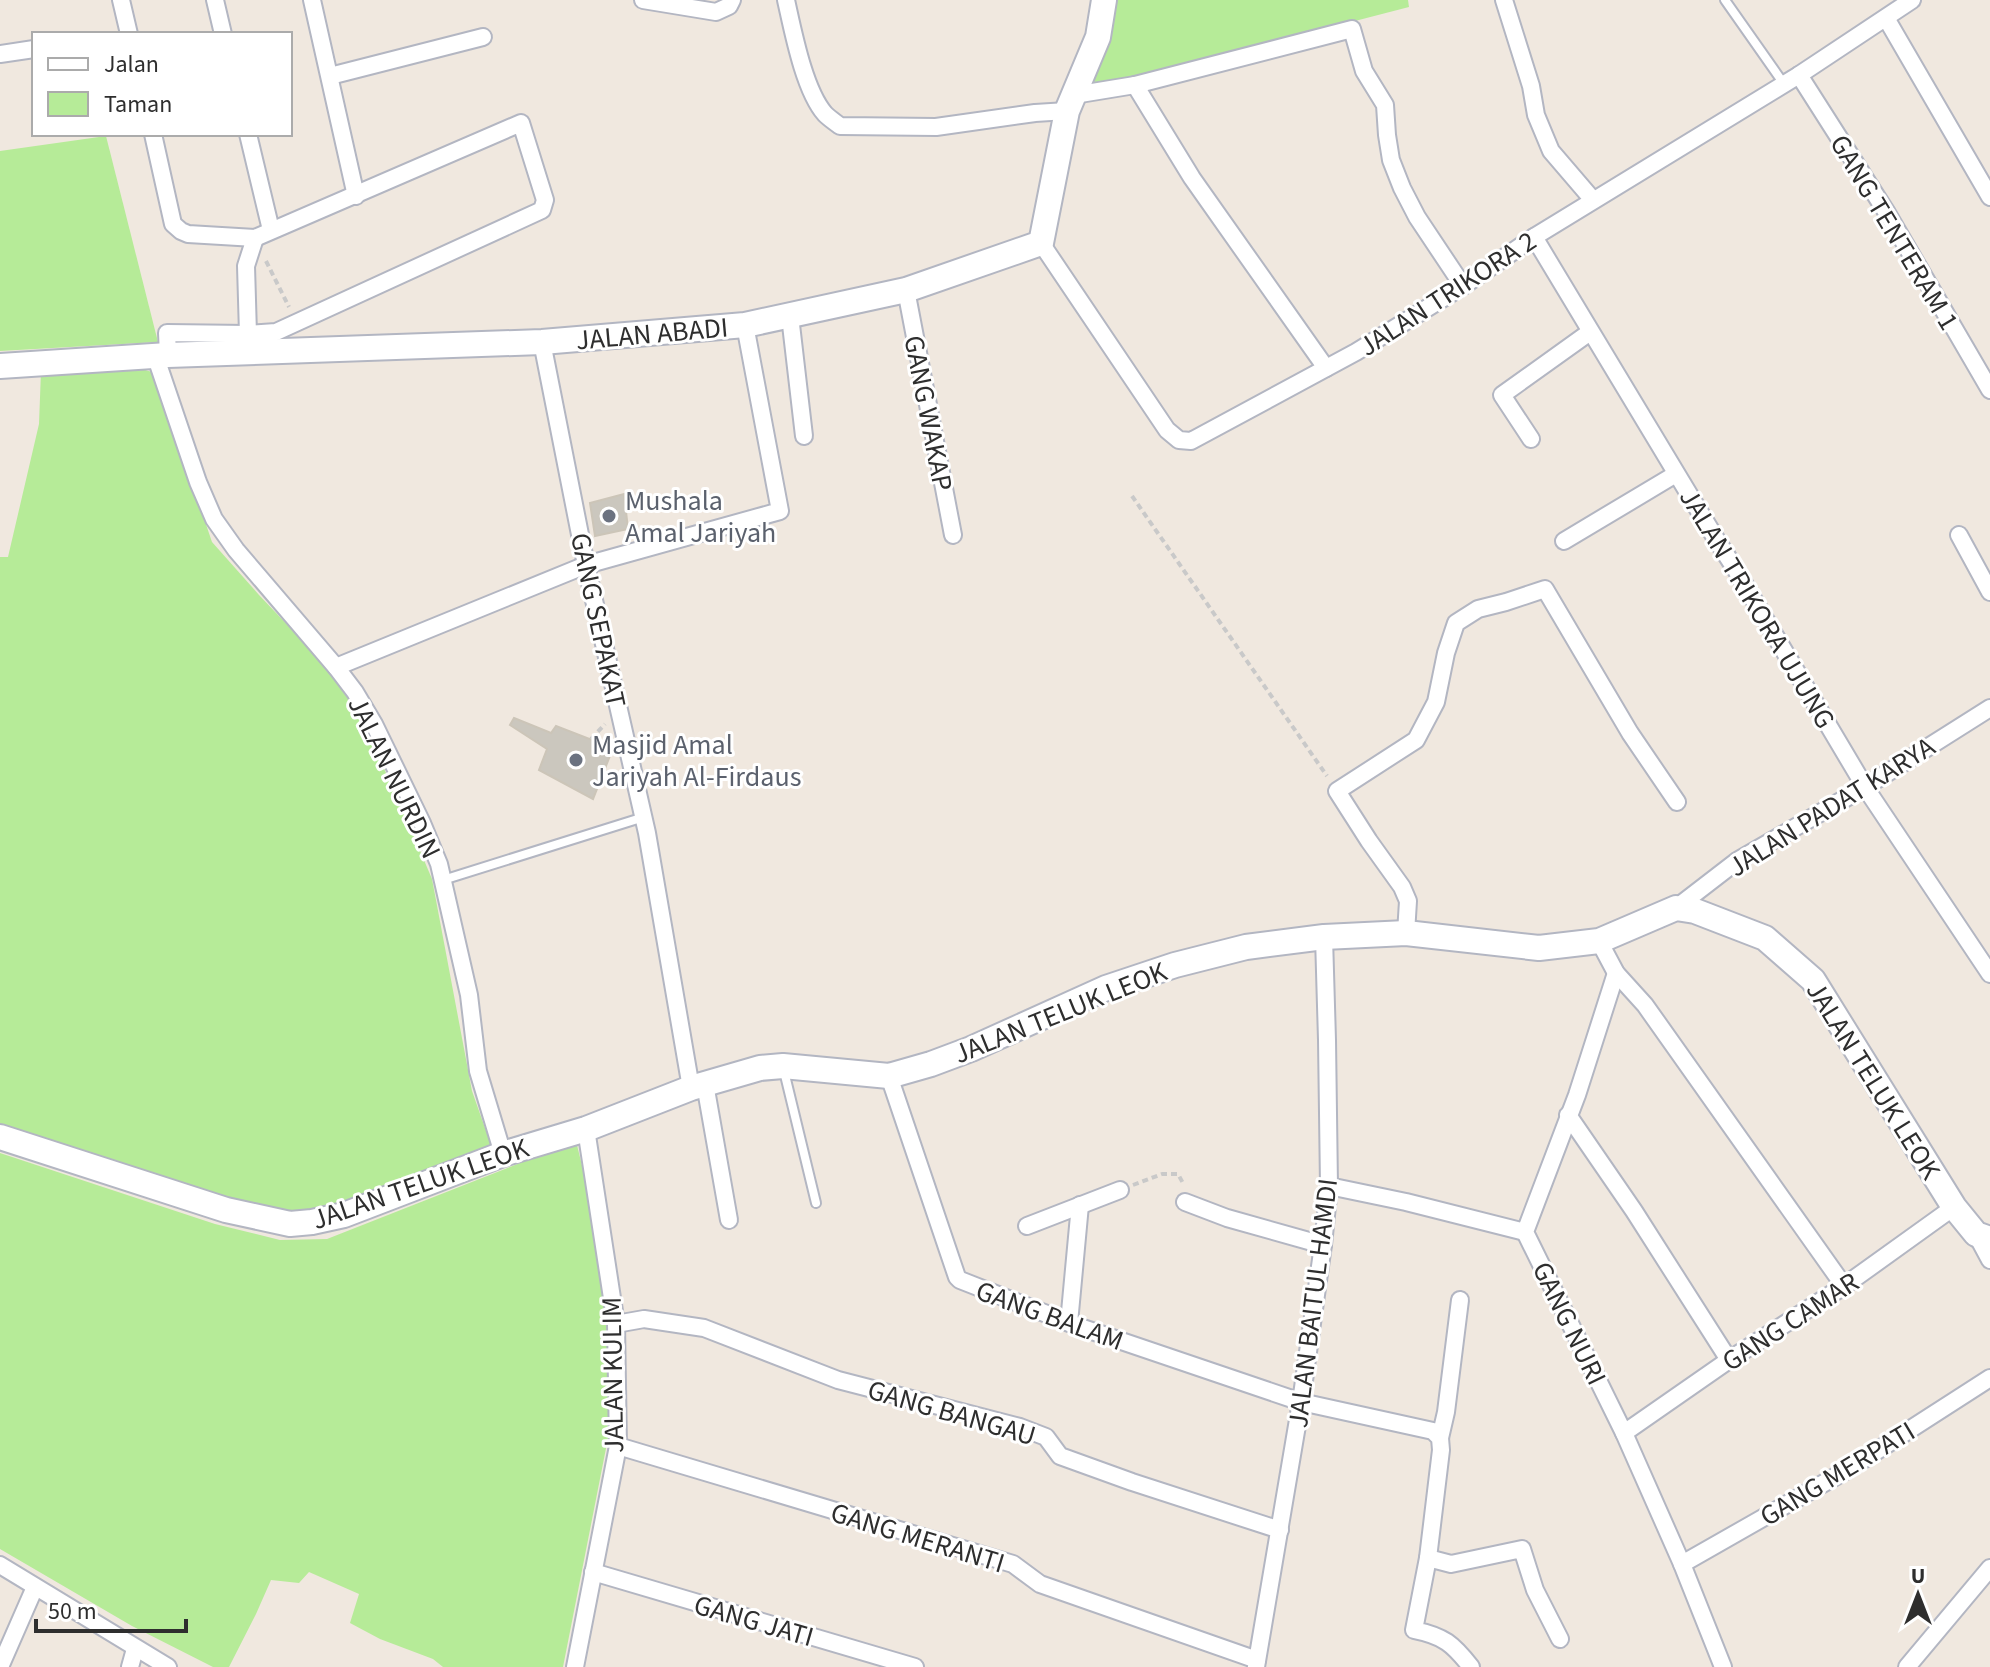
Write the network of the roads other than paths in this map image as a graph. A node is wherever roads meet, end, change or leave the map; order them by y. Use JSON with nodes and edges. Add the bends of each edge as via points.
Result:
{"nodes":[{"id":1,"x":121,"y":0,"type":"edge"},
{"id":2,"x":215,"y":0,"type":"edge"},
{"id":3,"x":312,"y":0,"type":"edge"},
{"id":4,"x":643,"y":0,"type":"edge"},
{"id":5,"x":732,"y":0,"type":"edge"},
{"id":6,"x":786,"y":0,"type":"edge"},
{"id":7,"x":1104,"y":0,"type":"edge"},
{"id":8,"x":1725,"y":0,"type":"edge"},
{"id":9,"x":1912,"y":0,"type":"edge"},
{"id":10,"x":1508,"y":1,"type":"edge"},
{"id":11,"x":1886,"y":18,"type":"junction"},
{"id":12,"x":129,"y":32,"type":"edge"},
{"id":13,"x":223,"y":32,"type":"edge"},
{"id":14,"x":483,"y":37,"type":"dead end"},
{"id":15,"x":32,"y":49,"type":"edge"},
{"id":16,"x":0,"y":54,"type":"edge"},
{"id":17,"x":330,"y":76,"type":"junction"},
{"id":18,"x":1791,"y":80,"type":"junction"},
{"id":19,"x":1135,"y":85,"type":"junction"},
{"id":20,"x":1070,"y":103,"type":"junction"},
{"id":21,"x":153,"y":136,"type":"edge"},
{"id":22,"x":248,"y":136,"type":"edge"},
{"id":23,"x":356,"y":196,"type":"junction"},
{"id":24,"x":1990,"y":197,"type":"edge"},
{"id":25,"x":1593,"y":200,"type":"junction"},
{"id":26,"x":271,"y":230,"type":"junction"},
{"id":27,"x":1534,"y":237,"type":"junction"},
{"id":28,"x":255,"y":238,"type":"junction"},
{"id":29,"x":1041,"y":243,"type":"junction"},
{"id":30,"x":1463,"y":286,"type":"junction"},
{"id":31,"x":906,"y":290,"type":"junction"},
{"id":32,"x":790,"y":316,"type":"junction"},
{"id":33,"x":745,"y":325,"type":"junction"},
{"id":34,"x":1590,"y":332,"type":"junction"},
{"id":35,"x":542,"y":342,"type":"junction"},
{"id":36,"x":251,"y":343,"type":"junction"},
{"id":37,"x":163,"y":348,"type":"junction"},
{"id":38,"x":0,"y":366,"type":"edge"},
{"id":39,"x":1326,"y":368,"type":"junction"},
{"id":40,"x":1990,"y":390,"type":"edge"},
{"id":41,"x":804,"y":436,"type":"dead end"},
{"id":42,"x":1531,"y":439,"type":"dead end"},
{"id":43,"x":1676,"y":474,"type":"junction"},
{"id":44,"x":953,"y":535,"type":"dead end"},
{"id":45,"x":1959,"y":535,"type":"dead end"},
{"id":46,"x":1564,"y":541,"type":"dead end"},
{"id":47,"x":586,"y":565,"type":"junction"},
{"id":48,"x":1990,"y":592,"type":"edge"},
{"id":49,"x":336,"y":667,"type":"junction"},
{"id":50,"x":1990,"y":708,"type":"edge"},
{"id":51,"x":1865,"y":787,"type":"junction"},
{"id":52,"x":1677,"y":802,"type":"dead end"},
{"id":53,"x":644,"y":817,"type":"junction"},
{"id":54,"x":443,"y":880,"type":"junction"},
{"id":55,"x":1676,"y":908,"type":"junction"},
{"id":56,"x":1406,"y":933,"type":"junction"},
{"id":57,"x":1324,"y":937,"type":"junction"},
{"id":58,"x":1599,"y":941,"type":"junction"},
{"id":59,"x":1616,"y":973,"type":"junction"},
{"id":60,"x":1990,"y":974,"type":"edge"},
{"id":61,"x":783,"y":1066,"type":"junction"},
{"id":62,"x":889,"y":1076,"type":"junction"},
{"id":63,"x":698,"y":1086,"type":"junction"},
{"id":64,"x":1568,"y":1115,"type":"junction"},
{"id":65,"x":586,"y":1129,"type":"junction"},
{"id":66,"x":0,"y":1137,"type":"edge"},
{"id":67,"x":503,"y":1154,"type":"junction"},
{"id":68,"x":1329,"y":1186,"type":"junction"},
{"id":69,"x":1120,"y":1190,"type":"road end"},
{"id":70,"x":1185,"y":1202,"type":"road end"},
{"id":71,"x":816,"y":1203,"type":"dead end"},
{"id":72,"x":1080,"y":1205,"type":"junction"},
{"id":73,"x":1954,"y":1207,"type":"junction"},
{"id":74,"x":729,"y":1220,"type":"dead end"},
{"id":75,"x":1027,"y":1226,"type":"dead end"},
{"id":76,"x":1525,"y":1232,"type":"junction"},
{"id":77,"x":1983,"y":1237,"type":"edge"},
{"id":78,"x":1323,"y":1245,"type":"junction"},
{"id":79,"x":1990,"y":1260,"type":"edge"},
{"id":80,"x":1844,"y":1286,"type":"junction"},
{"id":81,"x":1460,"y":1300,"type":"dead end"},
{"id":82,"x":1069,"y":1323,"type":"junction"},
{"id":83,"x":616,"y":1324,"type":"junction"},
{"id":84,"x":1729,"y":1360,"type":"junction"},
{"id":85,"x":1990,"y":1378,"type":"edge"},
{"id":86,"x":1301,"y":1402,"type":"junction"},
{"id":87,"x":1624,"y":1433,"type":"junction"},
{"id":88,"x":1440,"y":1438,"type":"junction"},
{"id":89,"x":618,"y":1446,"type":"junction"},
{"id":90,"x":1280,"y":1530,"type":"junction"},
{"id":91,"x":1428,"y":1558,"type":"junction"},
{"id":92,"x":1682,"y":1564,"type":"junction"},
{"id":93,"x":0,"y":1565,"type":"edge"},
{"id":94,"x":1990,"y":1568,"type":"edge"},
{"id":95,"x":593,"y":1572,"type":"junction"},
{"id":96,"x":35,"y":1587,"type":"junction"},
{"id":97,"x":1560,"y":1639,"type":"dead end"},
{"id":98,"x":135,"y":1649,"type":"junction"},
{"id":99,"x":1256,"y":1663,"type":"edge"},
{"id":100,"x":0,"y":1667,"type":"edge"},
{"id":101,"x":130,"y":1667,"type":"edge"},
{"id":102,"x":168,"y":1667,"type":"edge"},
{"id":103,"x":575,"y":1667,"type":"edge"},
{"id":104,"x":915,"y":1667,"type":"edge"},
{"id":105,"x":1471,"y":1667,"type":"edge"},
{"id":106,"x":1723,"y":1667,"type":"edge"},
{"id":107,"x":1907,"y":1667,"type":"edge"}],
"edges":[{"from":1,"to":12,"type":"street"},
{"from":2,"to":13,"type":"street"},
{"from":3,"to":17,"type":"street"},
{"from":4,"to":5,"type":"street","via":[[716,12]]},
{"from":6,"to":20,"type":"street","via":[[808,79],[827,117],[840,126],[936,127]]},
{"from":7,"to":20,"type":"street","via":[[1098,37]]},
{"from":8,"to":18,"type":"lane"},
{"from":9,"to":11,"type":"street","name":"JALAN TRIKORA 2"},
{"from":10,"to":25,"type":"street","via":[[1536,115],[1551,151]]},
{"from":11,"to":18,"type":"street","name":"JALAN TRIKORA 2"},
{"from":11,"to":24,"type":"street"},
{"from":14,"to":17,"type":"street"},
{"from":15,"to":16,"type":"street"},
{"from":17,"to":23,"type":"street"},
{"from":18,"to":25,"type":"street","name":"JALAN TRIKORA 2"},
{"from":18,"to":40,"type":"street","name":"GANG TENTERAM 1","via":[[1887,213]]},
{"from":19,"to":20,"type":"street"},
{"from":19,"to":30,"type":"street","via":[[1352,29],[1364,71],[1385,105],[1391,160],[1402,188]]},
{"from":19,"to":39,"type":"street","via":[[1192,178]]},
{"from":20,"to":29,"type":"street"},
{"from":21,"to":28,"type":"street","via":[[173,224],[188,234]]},
{"from":22,"to":26,"type":"street"},
{"from":23,"to":26,"type":"street"},
{"from":23,"to":36,"type":"street","via":[[521,123],[545,200],[542,210]]},
{"from":25,"to":27,"type":"street","name":"JALAN TRIKORA 2"},
{"from":26,"to":28,"type":"street"},
{"from":27,"to":30,"type":"street","name":"JALAN TRIKORA 2"},
{"from":27,"to":34,"type":"street","name":"JALAN TRIKORA UJUNG"},
{"from":28,"to":36,"type":"street","via":[[246,266]]},
{"from":29,"to":31,"type":"street","name":"JALAN ABADI"},
{"from":29,"to":39,"type":"street","name":"JALAN TRIKORA 2","via":[[1167,430],[1179,440],[1191,441]]},
{"from":30,"to":39,"type":"street","name":"JALAN TRIKORA 2"},
{"from":31,"to":32,"type":"street","name":"JALAN ABADI"},
{"from":31,"to":44,"type":"street","name":"GANG WAKAP"},
{"from":32,"to":33,"type":"street","name":"JALAN ABADI"},
{"from":32,"to":41,"type":"street"},
{"from":33,"to":35,"type":"street","name":"JALAN ABADI"},
{"from":33,"to":47,"type":"street","via":[[780,511]]},
{"from":34,"to":42,"type":"street","via":[[1502,395]]},
{"from":34,"to":43,"type":"street","name":"JALAN TRIKORA UJUNG"},
{"from":35,"to":36,"type":"street","name":"JALAN ABADI"},
{"from":35,"to":47,"type":"street","name":"GANG SEPAKAT"},
{"from":36,"to":37,"type":"street","name":"JALAN ABADI"},
{"from":37,"to":38,"type":"street","name":"JALAN ABADI"},
{"from":37,"to":49,"type":"street","name":"JALAN NURDIN","via":[[198,482],[214,519]]},
{"from":43,"to":46,"type":"street"},
{"from":43,"to":51,"type":"street","name":"JALAN TRIKORA UJUNG"},
{"from":45,"to":48,"type":"street"},
{"from":47,"to":49,"type":"street"},
{"from":47,"to":53,"type":"street","name":"GANG SEPAKAT"},
{"from":49,"to":54,"type":"street","name":"JALAN NURDIN","via":[[374,724]]},
{"from":50,"to":51,"type":"street","name":"JALAN PADAT KARYA"},
{"from":51,"to":55,"type":"street","name":"JALAN PADAT KARYA","via":[[1737,861]]},
{"from":51,"to":60,"type":"street","name":"JALAN TRIKORA UJUNG"},
{"from":52,"to":56,"type":"street","via":[[1545,589],[1478,609],[1456,623],[1436,702],[1416,740],[1337,791],[1402,887],[1408,901]]},
{"from":53,"to":54,"type":"lane"},
{"from":53,"to":63,"type":"street","name":"GANG SEPAKAT"},
{"from":54,"to":67,"type":"street","name":"JALAN NURDIN","via":[[469,995],[478,1071]]},
{"from":55,"to":58,"type":"street","name":"JALAN TELUK LEOK"},
{"from":55,"to":73,"type":"street","name":"JALAN TELUK LEOK","via":[[1765,938],[1813,980]]},
{"from":56,"to":57,"type":"street","name":"JALAN TELUK LEOK"},
{"from":56,"to":58,"type":"street","name":"JALAN TELUK LEOK","via":[[1539,948]]},
{"from":57,"to":62,"type":"street","name":"JALAN TELUK LEOK","via":[[1246,947],[1175,965],[1106,988],[971,1049]]},
{"from":57,"to":68,"type":"street","name":"JALAN BAITUL HAMDI"},
{"from":58,"to":59,"type":"street"},
{"from":59,"to":64,"type":"street","name":"GANG NURI"},
{"from":59,"to":80,"type":"street","via":[[1645,1005]]},
{"from":61,"to":62,"type":"street","name":"JALAN TELUK LEOK"},
{"from":61,"to":63,"type":"street","name":"JALAN TELUK LEOK"},
{"from":61,"to":71,"type":"lane"},
{"from":62,"to":82,"type":"street","name":"GANG BALAM","via":[[957,1277]]},
{"from":63,"to":65,"type":"street","name":"JALAN TELUK LEOK"},
{"from":63,"to":74,"type":"street","name":"GANG SEPAKAT"},
{"from":64,"to":76,"type":"street","name":"GANG NURI"},
{"from":64,"to":84,"type":"street"},
{"from":65,"to":67,"type":"street","name":"JALAN TELUK LEOK"},
{"from":65,"to":83,"type":"street","name":"JALAN KULIM"},
{"from":66,"to":67,"type":"street","name":"JALAN TELUK LEOK","via":[[226,1210],[290,1224],[344,1215]]},
{"from":68,"to":76,"type":"street"},
{"from":68,"to":78,"type":"street","name":"JALAN BAITUL HAMDI"},
{"from":69,"to":72,"type":"street"},
{"from":70,"to":78,"type":"street"},
{"from":72,"to":75,"type":"street"},
{"from":72,"to":82,"type":"street"},
{"from":73,"to":77,"type":"street","name":"JALAN TELUK LEOK"},
{"from":73,"to":80,"type":"street","name":"GANG CAMAR"},
{"from":76,"to":87,"type":"street","name":"GANG NURI"},
{"from":77,"to":79,"type":"street"},
{"from":78,"to":86,"type":"street","name":"JALAN BAITUL HAMDI"},
{"from":80,"to":84,"type":"street","name":"GANG CAMAR"},
{"from":81,"to":88,"type":"street"},
{"from":82,"to":86,"type":"street","name":"GANG BALAM"},
{"from":83,"to":89,"type":"street","name":"JALAN KULIM"},
{"from":83,"to":90,"type":"street","name":"GANG BANGAU","via":[[644,1319],[704,1328],[838,1380],[1020,1427],[1046,1437],[1060,1456]]},
{"from":84,"to":87,"type":"street","name":"GANG CAMAR"},
{"from":85,"to":92,"type":"street","name":"GANG MERPATI","via":[[1847,1470]]},
{"from":86,"to":88,"type":"street","name":"GANG BALAM","via":[[1433,1431]]},
{"from":86,"to":90,"type":"street","name":"JALAN BAITUL HAMDI"},
{"from":87,"to":92,"type":"street","name":"GANG NURI"},
{"from":88,"to":91,"type":"street"},
{"from":89,"to":95,"type":"street","name":"JALAN KULIM"},
{"from":89,"to":99,"type":"street","name":"GANG MERANTI","via":[[1013,1564],[1040,1584]]},
{"from":90,"to":99,"type":"street","name":"JALAN BAITUL HAMDI"},
{"from":91,"to":97,"type":"street","via":[[1451,1564],[1522,1549]]},
{"from":91,"to":105,"type":"street","via":[[1414,1630],[1455,1647]]},
{"from":92,"to":106,"type":"street","name":"GANG NURI"},
{"from":93,"to":96,"type":"street"},
{"from":94,"to":107,"type":"street"},
{"from":95,"to":103,"type":"street","name":"JALAN KULIM"},
{"from":95,"to":104,"type":"street","name":"GANG JATI"},
{"from":96,"to":98,"type":"street"},
{"from":96,"to":100,"type":"street"},
{"from":98,"to":101,"type":"street"},
{"from":98,"to":102,"type":"street"}]}
